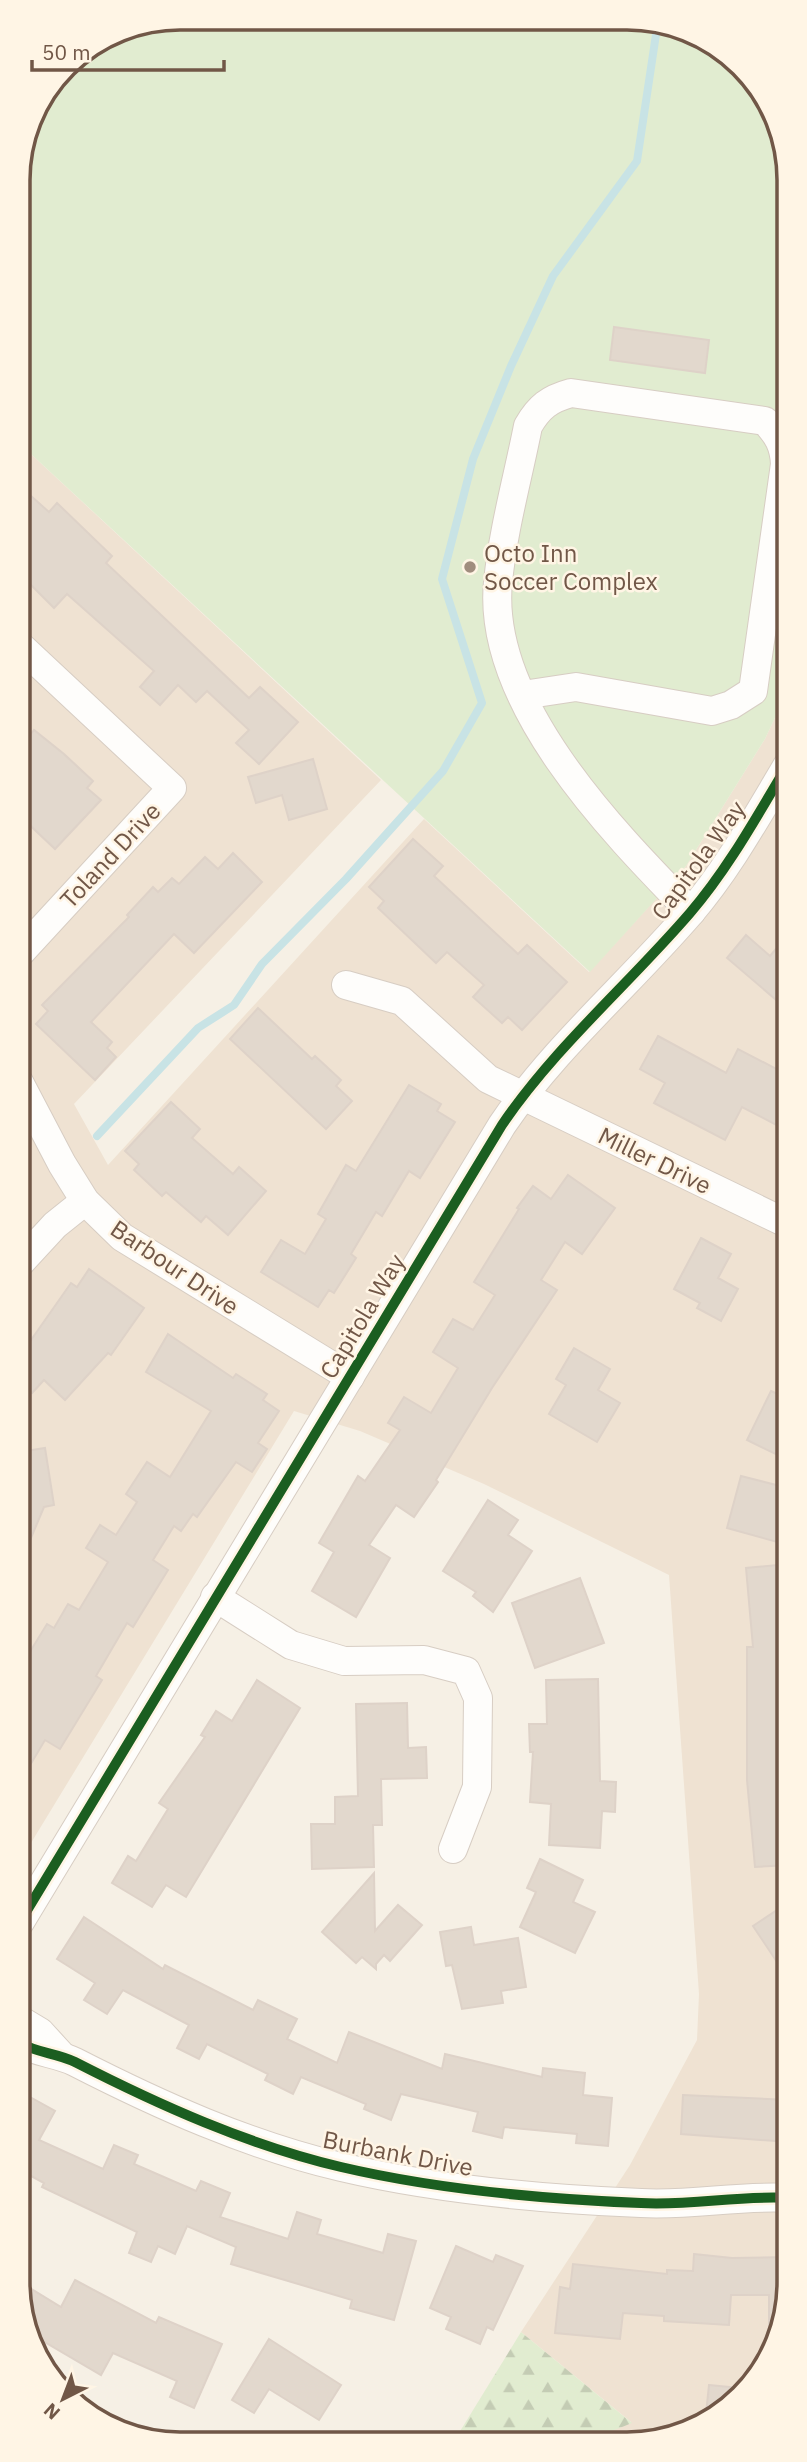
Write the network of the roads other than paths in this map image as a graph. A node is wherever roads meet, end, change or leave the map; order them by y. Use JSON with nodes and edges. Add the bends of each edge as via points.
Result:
{"nodes":[{"id":1,"x":777,"y":434,"type":"edge"},
{"id":2,"x":777,"y":521,"type":"edge"},
{"id":3,"x":30,"y":654,"type":"edge"},
{"id":4,"x":523,"y":695,"type":"junction"},
{"id":5,"x":777,"y":783,"type":"edge"},
{"id":6,"x":691,"y":912,"type":"junction"},
{"id":7,"x":30,"y":942,"type":"edge"},
{"id":8,"x":346,"y":985,"type":"dead end"},
{"id":9,"x":522,"y":1096,"type":"junction"},
{"id":10,"x":30,"y":1103,"type":"edge"},
{"id":11,"x":85,"y":1201,"type":"junction"},
{"id":12,"x":777,"y":1219,"type":"edge"},
{"id":13,"x":30,"y":1252,"type":"edge"},
{"id":14,"x":350,"y":1377,"type":"junction"},
{"id":15,"x":215,"y":1597,"type":"junction"},
{"id":16,"x":453,"y":1849,"type":"dead end"},
{"id":17,"x":30,"y":1905,"type":"edge"},
{"id":18,"x":30,"y":2026,"type":"edge"},
{"id":19,"x":30,"y":2049,"type":"edge"},
{"id":20,"x":61,"y":2055,"type":"junction"},
{"id":21,"x":777,"y":2198,"type":"edge"}],
"edges":[{"from":1,"to":4,"type":"street","via":[[765,421],[571,393],[553,398],[538,410],[528,426],[498,583],[503,646]]},
{"from":2,"to":4,"type":"street","via":[[753,691],[712,711],[576,687]]},
{"from":3,"to":7,"type":"street","name":"Toland Drive","via":[[172,788]]},
{"from":4,"to":6,"type":"street","via":[[561,764],[628,849]]},
{"from":5,"to":6,"type":"street","name":"Capitola Way","via":[[734,854]]},
{"from":6,"to":9,"type":"street","name":"Capitola Way"},
{"from":8,"to":9,"type":"street","name":"Miller Drive","via":[[402,1001],[488,1079]]},
{"from":9,"to":12,"type":"street","name":"Miller Drive"},
{"from":9,"to":14,"type":"street","name":"Capitola Way"},
{"from":10,"to":11,"type":"street","name":"Barbour Drive"},
{"from":11,"to":13,"type":"street"},
{"from":11,"to":14,"type":"street","name":"Barbour Drive","via":[[122,1237],[153,1258]]},
{"from":14,"to":15,"type":"street","name":"Capitola Way"},
{"from":15,"to":16,"type":"street","via":[[291,1645],[344,1661],[424,1660],[466,1671],[478,1698],[477,1787]]},
{"from":15,"to":17,"type":"street","name":"Capitola Way"},
{"from":18,"to":20,"type":"street","name":"Burbank Drive"},
{"from":19,"to":20,"type":"street","name":"Burbank Drive"},
{"from":20,"to":21,"type":"street","name":"Burbank Drive","via":[[140,2095],[248,2138],[339,2166],[434,2185],[537,2197],[645,2204]]}]}
